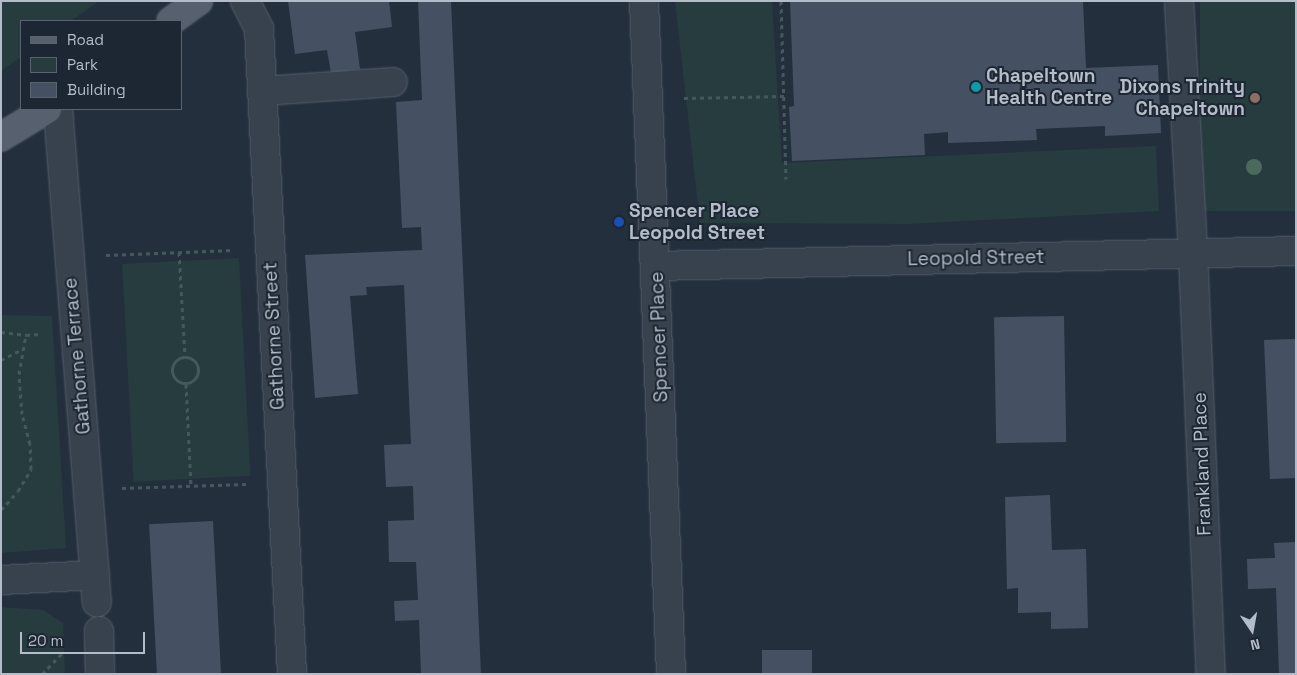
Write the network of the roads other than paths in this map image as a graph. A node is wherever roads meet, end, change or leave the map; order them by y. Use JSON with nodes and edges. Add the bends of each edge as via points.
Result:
{"nodes":[{"id":1,"x":199,"y":1,"type":"edge"},
{"id":2,"x":245,"y":1,"type":"edge"},
{"id":3,"x":644,"y":1,"type":"edge"},
{"id":4,"x":1179,"y":1,"type":"edge"},
{"id":5,"x":172,"y":20,"type":"edge"},
{"id":6,"x":393,"y":82,"type":"dead end"},
{"id":7,"x":262,"y":91,"type":"junction"},
{"id":8,"x":45,"y":110,"type":"edge"},
{"id":9,"x":58,"y":110,"type":"edge"},
{"id":10,"x":1,"y":137,"type":"edge"},
{"id":11,"x":1296,"y":251,"type":"edge"},
{"id":12,"x":1193,"y":254,"type":"junction"},
{"id":13,"x":656,"y":266,"type":"junction"},
{"id":14,"x":95,"y":575,"type":"junction"},
{"id":15,"x":1,"y":580,"type":"edge"},
{"id":16,"x":97,"y":602,"type":"dead end"},
{"id":17,"x":99,"y":631,"type":"dead end"},
{"id":18,"x":100,"y":674,"type":"edge"},
{"id":19,"x":292,"y":674,"type":"edge"},
{"id":20,"x":671,"y":674,"type":"edge"},
{"id":21,"x":1211,"y":674,"type":"edge"}],
"edges":[{"from":1,"to":5,"type":"main road"},
{"from":2,"to":7,"type":"street","name":"Gathorne Street","via":[[259,29]]},
{"from":3,"to":13,"type":"street","name":"Spencer Place"},
{"from":4,"to":12,"type":"street","name":"Frankland Place"},
{"from":6,"to":7,"type":"street"},
{"from":7,"to":19,"type":"street","name":"Gathorne Street"},
{"from":8,"to":10,"type":"main road"},
{"from":9,"to":14,"type":"street","name":"Gathorne Terrace"},
{"from":11,"to":12,"type":"street","name":"Leopold Street"},
{"from":12,"to":13,"type":"street","name":"Leopold Street"},
{"from":12,"to":21,"type":"street","name":"Frankland Place"},
{"from":13,"to":20,"type":"street","name":"Spencer Place"},
{"from":14,"to":15,"type":"street"},
{"from":14,"to":16,"type":"street","name":"Gathorne Terrace"},
{"from":17,"to":18,"type":"street"}]}
